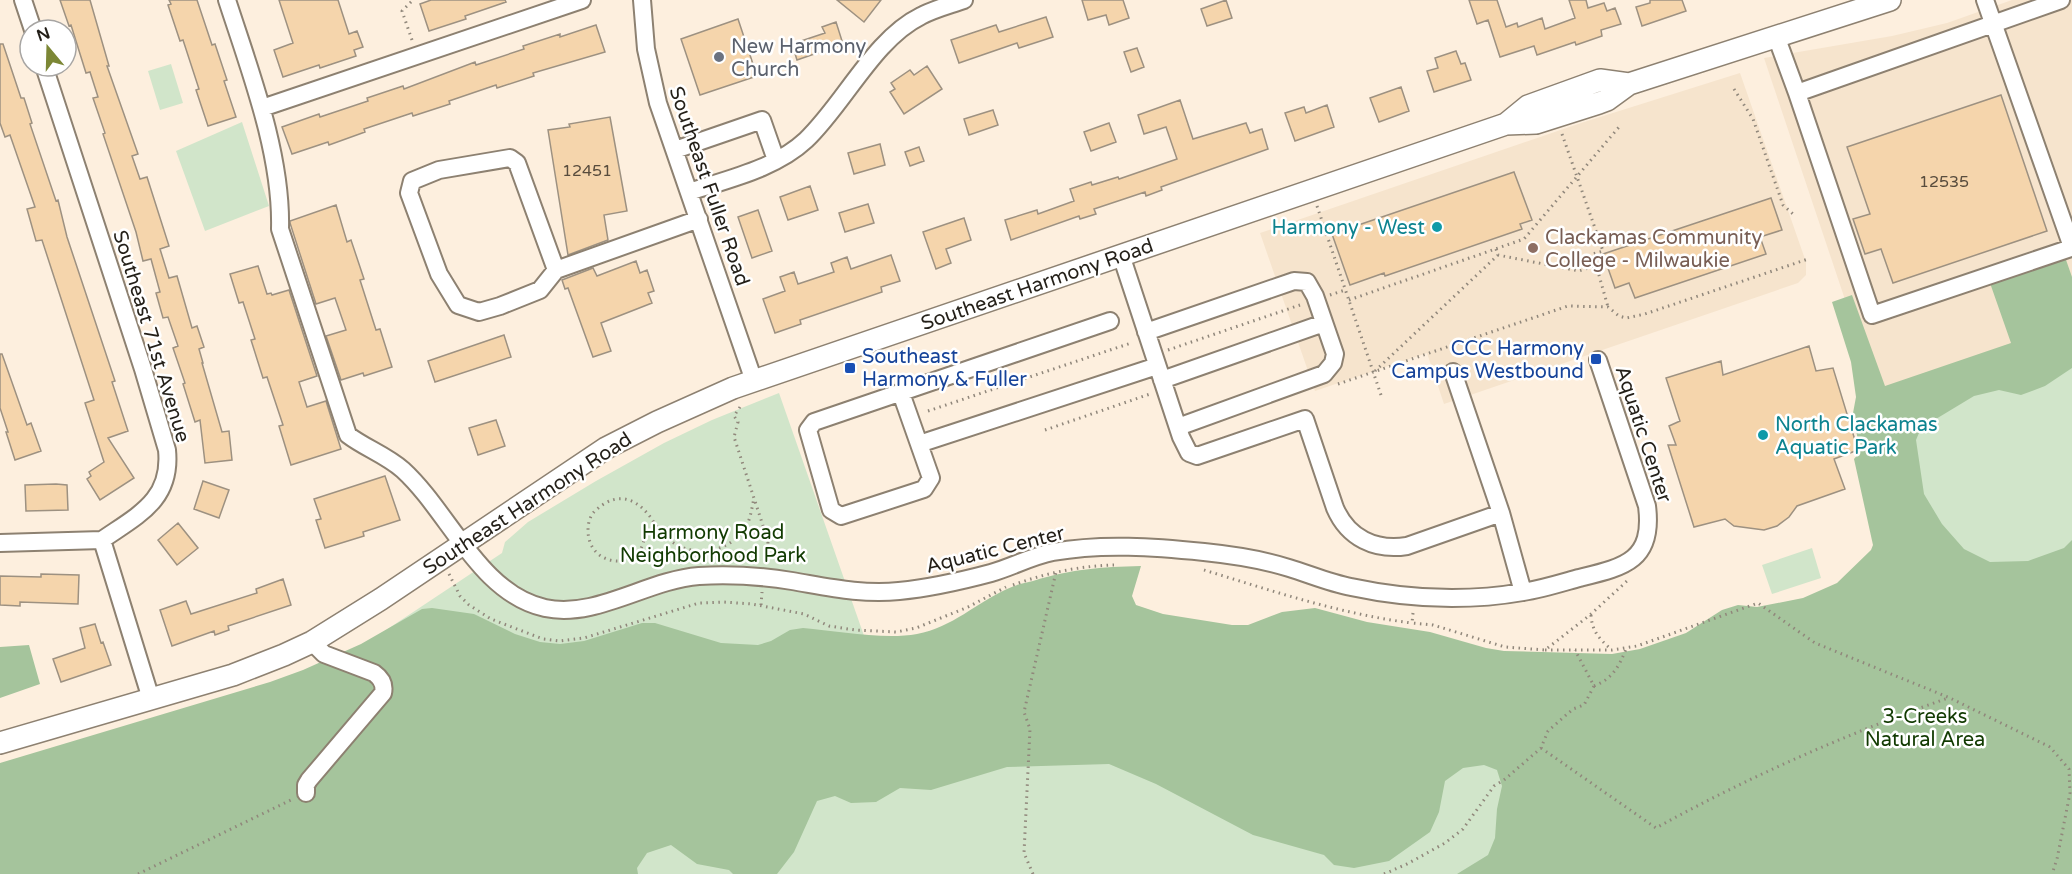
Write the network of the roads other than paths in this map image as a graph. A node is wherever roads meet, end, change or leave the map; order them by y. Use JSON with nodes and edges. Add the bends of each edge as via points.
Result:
{"nodes":[{"id":1,"x":23,"y":0,"type":"edge"},
{"id":2,"x":227,"y":0,"type":"edge"},
{"id":3,"x":582,"y":0,"type":"edge"},
{"id":4,"x":642,"y":0,"type":"edge"},
{"id":5,"x":964,"y":0,"type":"edge"},
{"id":6,"x":1890,"y":0,"type":"edge"},
{"id":7,"x":1985,"y":0,"type":"edge"},
{"id":8,"x":2061,"y":0,"type":"edge"},
{"id":9,"x":29,"y":18,"type":"edge"},
{"id":10,"x":1993,"y":24,"type":"junction"},
{"id":11,"x":1776,"y":36,"type":"junction"},
{"id":12,"x":48,"y":78,"type":"edge"},
{"id":13,"x":1797,"y":93,"type":"junction"},
{"id":14,"x":262,"y":108,"type":"junction"},
{"id":15,"x":675,"y":150,"type":"junction"},
{"id":16,"x":776,"y":160,"type":"junction"},
{"id":17,"x":689,"y":192,"type":"junction"},
{"id":18,"x":699,"y":219,"type":"junction"},
{"id":19,"x":2071,"y":247,"type":"edge"},
{"id":20,"x":1121,"y":255,"type":"junction"},
{"id":21,"x":556,"y":270,"type":"junction"},
{"id":22,"x":1110,"y":321,"type":"dead end"},
{"id":23,"x":1324,"y":323,"type":"junction"},
{"id":24,"x":1146,"y":332,"type":"junction"},
{"id":25,"x":1598,"y":360,"type":"dead end"},
{"id":26,"x":1453,"y":372,"type":"dead end"},
{"id":27,"x":1159,"y":373,"type":"junction"},
{"id":28,"x":754,"y":381,"type":"junction"},
{"id":29,"x":901,"y":393,"type":"junction"},
{"id":30,"x":1178,"y":427,"type":"junction"},
{"id":31,"x":919,"y":444,"type":"junction"},
{"id":32,"x":1500,"y":513,"type":"junction"},
{"id":33,"x":102,"y":540,"type":"junction"},
{"id":34,"x":0,"y":543,"type":"edge"},
{"id":35,"x":464,"y":544,"type":"junction"},
{"id":36,"x":1523,"y":592,"type":"junction"},
{"id":37,"x":312,"y":642,"type":"junction"},
{"id":38,"x":151,"y":699,"type":"junction"},
{"id":39,"x":0,"y":743,"type":"edge"},
{"id":40,"x":306,"y":793,"type":"road end"}],
"edges":[{"from":1,"to":9,"type":"street"},
{"from":2,"to":14,"type":"street","name":"Aquatic Center"},
{"from":3,"to":14,"type":"street"},
{"from":4,"to":15,"type":"street","name":"Southeast Fuller Road","via":[[651,78]]},
{"from":5,"to":16,"type":"street","via":[[920,16],[902,28],[805,141]]},
{"from":6,"to":11,"type":"main road","name":"Southeast Harmony Road"},
{"from":7,"to":10,"type":"street"},
{"from":8,"to":10,"type":"street"},
{"from":10,"to":13,"type":"street"},
{"from":10,"to":19,"type":"street"},
{"from":11,"to":13,"type":"street"},
{"from":11,"to":20,"type":"main road","name":"Southeast Harmony Road","via":[[1629,84],[1600,80],[1528,106],[1506,124]]},
{"from":12,"to":33,"type":"street","name":"Southeast 71st Avenue","via":[[167,450],[166,477],[154,502]]},
{"from":13,"to":19,"type":"street","via":[[1872,315]]},
{"from":14,"to":35,"type":"street","name":"Aquatic Center","via":[[281,205],[280,229],[348,435],[401,468]]},
{"from":15,"to":16,"type":"street","via":[[762,120]]},
{"from":15,"to":17,"type":"street","name":"Southeast Fuller Road"},
{"from":16,"to":17,"type":"street"},
{"from":17,"to":18,"type":"street","name":"Southeast Fuller Road"},
{"from":18,"to":21,"type":"street"},
{"from":18,"to":28,"type":"street","name":"Southeast Fuller Road"},
{"from":20,"to":24,"type":"street"},
{"from":20,"to":28,"type":"main road","name":"Southeast Harmony Road"},
{"from":21,"to":21,"type":"street","via":[[518,164],[510,158],[439,170],[411,181],[409,193],[439,274],[458,305],[479,312],[500,306],[540,290]]},
{"from":22,"to":29,"type":"street"},
{"from":23,"to":24,"type":"street","via":[[1307,282],[1294,281]]},
{"from":23,"to":27,"type":"street"},
{"from":23,"to":30,"type":"street","via":[[1335,354],[1324,374]]},
{"from":24,"to":27,"type":"street"},
{"from":25,"to":36,"type":"street","name":"Aquatic Center","via":[[1647,506],[1650,526],[1643,546],[1629,562],[1613,570]]},
{"from":26,"to":32,"type":"street"},
{"from":27,"to":30,"type":"street"},
{"from":27,"to":31,"type":"street"},
{"from":28,"to":35,"type":"main road","name":"Southeast Harmony Road","via":[[606,448]]},
{"from":29,"to":31,"type":"street"},
{"from":29,"to":31,"type":"street","via":[[814,422],[808,430],[831,510],[841,516],[924,489],[931,478]]},
{"from":30,"to":32,"type":"street","via":[[1184,446],[1197,456],[1305,419],[1340,521],[1352,534],[1368,542],[1393,548],[1407,546]]},
{"from":32,"to":36,"type":"street"},
{"from":33,"to":34,"type":"street"},
{"from":33,"to":38,"type":"street"},
{"from":35,"to":36,"type":"street","name":"Aquatic Center","via":[[497,584],[515,597],[560,610],[604,603],[652,585],[694,576],[738,575],[860,592],[897,592],[991,573],[1051,552],[1098,548],[1155,547],[1239,555],[1348,587],[1413,598]]},
{"from":35,"to":37,"type":"main road","name":"Southeast Harmony Road"},
{"from":37,"to":38,"type":"main road","name":"Southeast Harmony Road","via":[[244,671]]},
{"from":37,"to":40,"type":"street","via":[[324,654],[379,676],[384,688],[366,715],[306,784]]},
{"from":38,"to":39,"type":"main road","name":"Southeast Harmony Road"}]}
